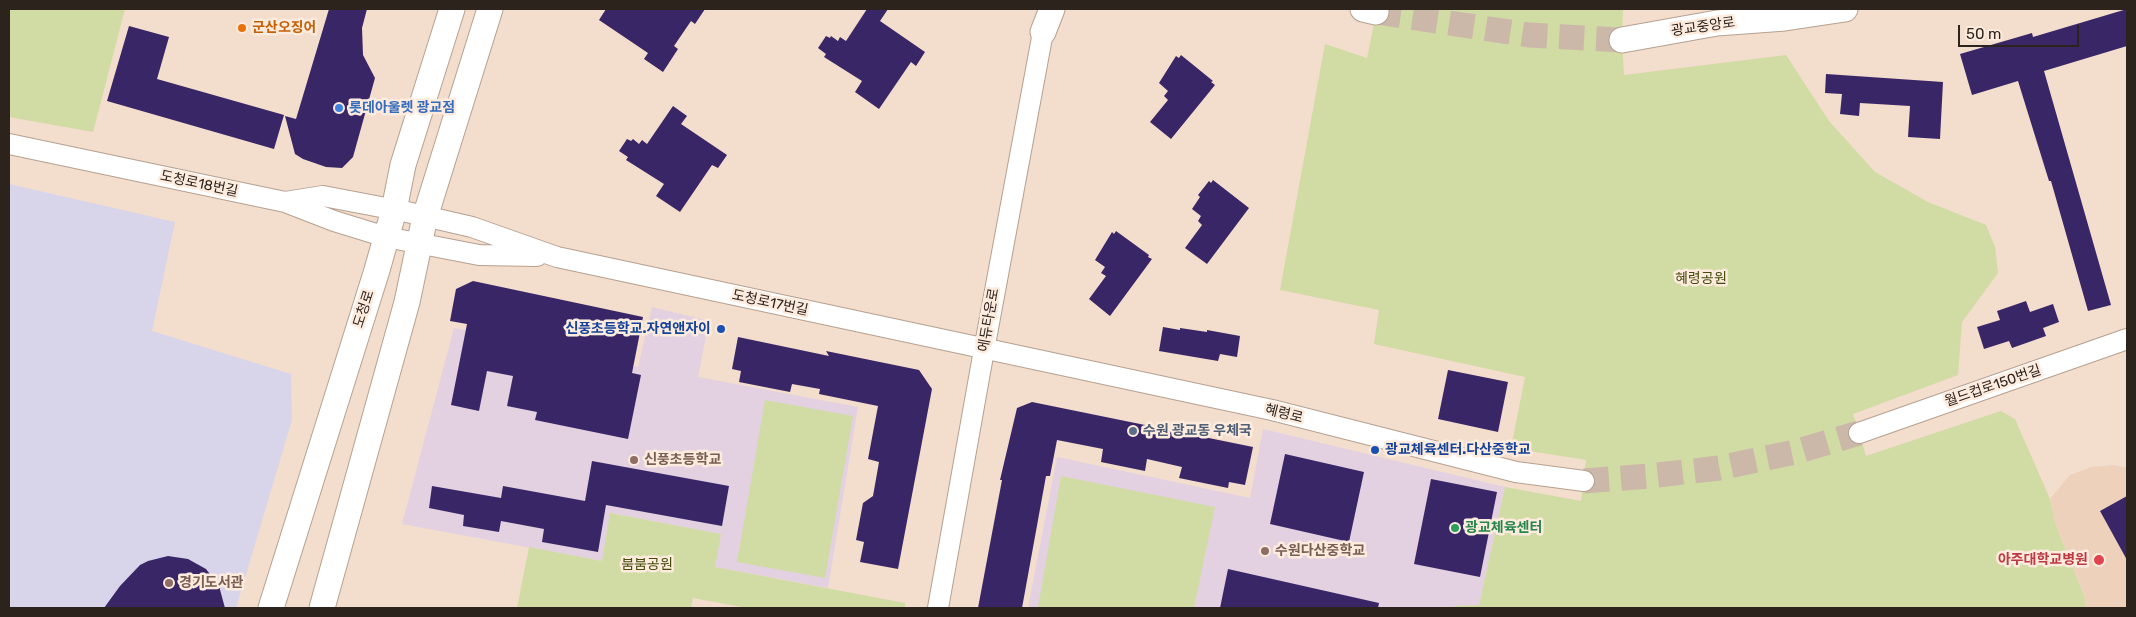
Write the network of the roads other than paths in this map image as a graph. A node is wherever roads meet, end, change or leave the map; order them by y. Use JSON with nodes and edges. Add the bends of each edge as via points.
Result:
{"nodes":[{"id":1,"x":452,"y":9,"type":"edge"},
{"id":2,"x":490,"y":9,"type":"edge"},
{"id":3,"x":1052,"y":9,"type":"edge"},
{"id":4,"x":1844,"y":9,"type":"edge"},
{"id":5,"x":1043,"y":20,"type":"edge"},
{"id":6,"x":1622,"y":40,"type":"tunnel mouth"},
{"id":7,"x":9,"y":144,"type":"edge"},
{"id":8,"x":285,"y":202,"type":"junction"},
{"id":9,"x":394,"y":210,"type":"junction"},
{"id":10,"x":425,"y":217,"type":"junction"},
{"id":11,"x":386,"y":237,"type":"junction"},
{"id":12,"x":418,"y":243,"type":"junction"},
{"id":13,"x":557,"y":257,"type":"junction"},
{"id":14,"x":2127,"y":339,"type":"edge"},
{"id":15,"x":984,"y":350,"type":"junction"},
{"id":16,"x":1859,"y":433,"type":"tunnel mouth"},
{"id":17,"x":1584,"y":481,"type":"tunnel mouth"},
{"id":18,"x":271,"y":608,"type":"edge"},
{"id":19,"x":322,"y":608,"type":"edge"},
{"id":20,"x":938,"y":608,"type":"edge"}],
"edges":[{"from":1,"to":9,"type":"main road","name":"도청로","via":[[403,165]]},
{"from":2,"to":10,"type":"main road"},
{"from":3,"to":5,"type":"main road"},
{"from":4,"to":6,"type":"main road","name":"광교중앙로","via":[[1717,23]]},
{"from":5,"to":15,"type":"street","name":"에듀타운로"},
{"from":7,"to":8,"type":"street","name":"도청로18번길"},
{"from":8,"to":9,"type":"street","name":"도청로17번길","via":[[323,196]]},
{"from":8,"to":11,"type":"street","name":"도청로18번길"},
{"from":9,"to":10,"type":"street","name":"도청로17번길"},
{"from":9,"to":11,"type":"main road","name":"도청로"},
{"from":10,"to":12,"type":"main road"},
{"from":10,"to":13,"type":"street","name":"도청로17번길","via":[[472,228]]},
{"from":11,"to":12,"type":"street","name":"도청로17번길"},
{"from":11,"to":18,"type":"main road","name":"도청로"},
{"from":12,"to":13,"type":"street","name":"도청로17번길","via":[[479,255]]},
{"from":12,"to":19,"type":"main road","via":[[407,302]]},
{"from":13,"to":15,"type":"street","name":"도청로17번길"},
{"from":14,"to":16,"type":"street","name":"월드컵로150번길"},
{"from":15,"to":17,"type":"street","name":"혜령로","via":[[1272,410],[1516,472]]},
{"from":15,"to":20,"type":"street","name":"에듀타운로"}]}
